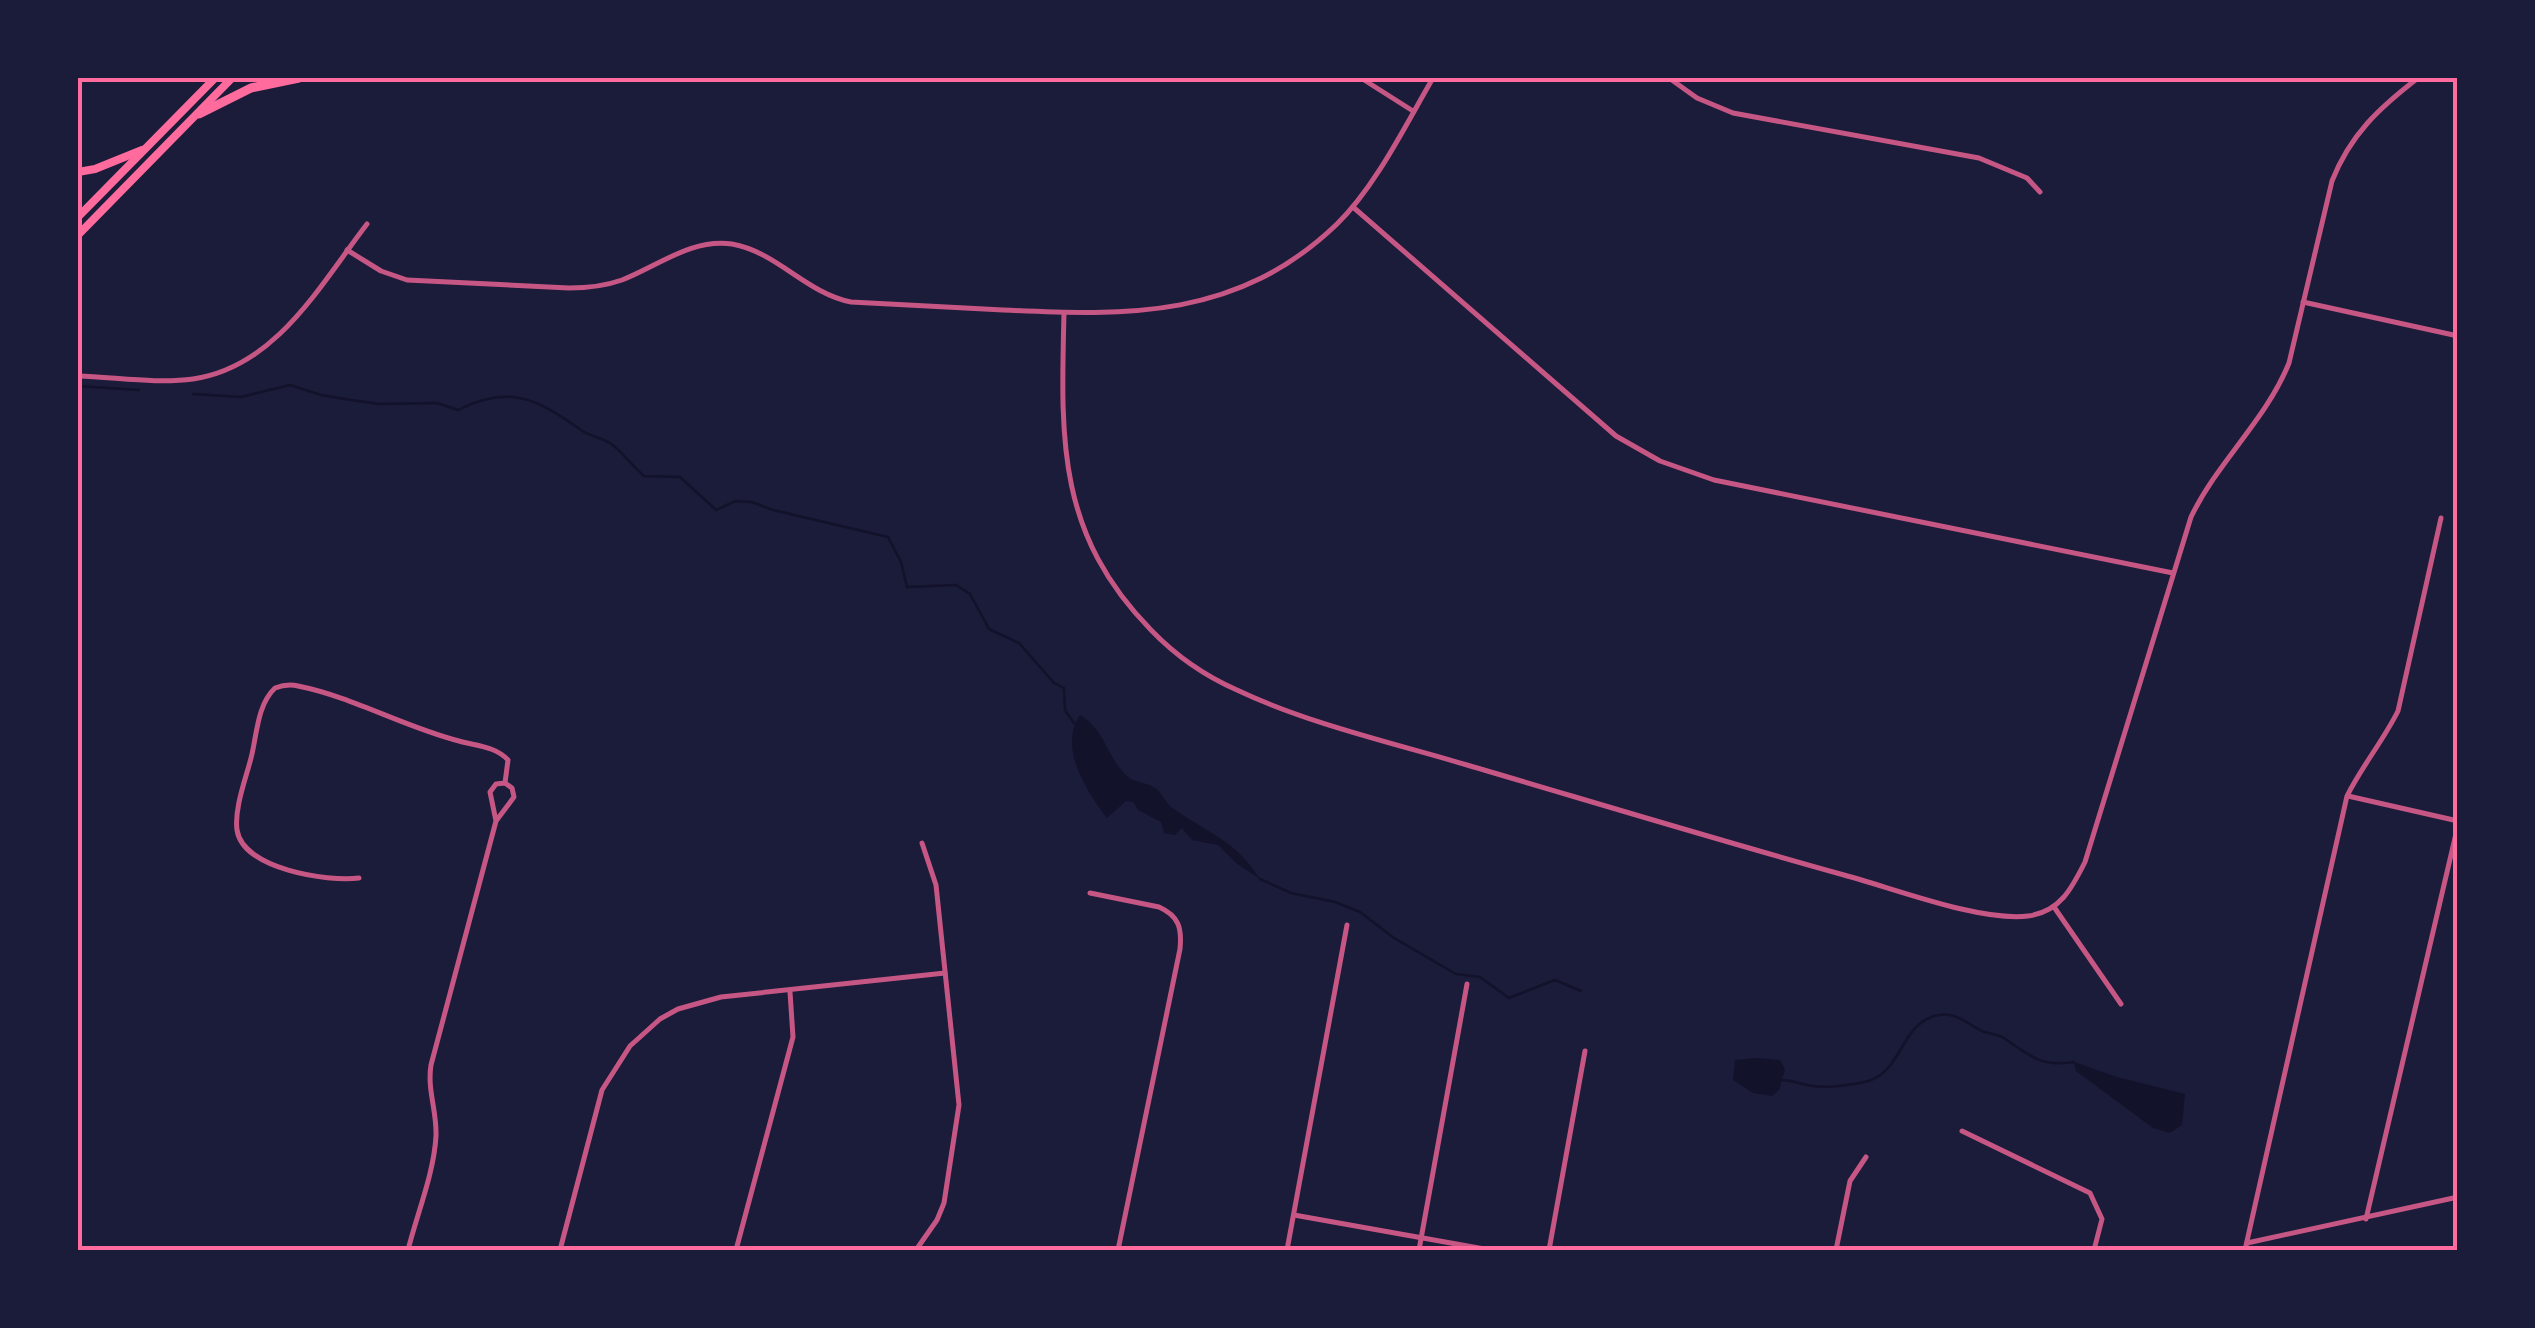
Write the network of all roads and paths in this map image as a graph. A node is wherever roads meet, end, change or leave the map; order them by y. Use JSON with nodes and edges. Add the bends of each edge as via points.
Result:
{"nodes":[{"id":1,"x":216,"y":78,"type":"edge"},
{"id":2,"x":232,"y":78,"type":"edge"},
{"id":3,"x":298,"y":78,"type":"edge"},
{"id":4,"x":1360,"y":78,"type":"edge"},
{"id":5,"x":1433,"y":78,"type":"edge"},
{"id":6,"x":1668,"y":78,"type":"edge"},
{"id":7,"x":2418,"y":78,"type":"edge"},
{"id":8,"x":1413,"y":111,"type":"junction"},
{"id":9,"x":199,"y":114,"type":"junction"},
{"id":10,"x":146,"y":149,"type":"junction"},
{"id":11,"x":78,"y":172,"type":"edge"},
{"id":12,"x":2040,"y":192,"type":"dead end"},
{"id":13,"x":1352,"y":207,"type":"junction"},
{"id":14,"x":78,"y":217,"type":"edge"},
{"id":15,"x":367,"y":224,"type":"dead end"},
{"id":16,"x":78,"y":235,"type":"edge"},
{"id":17,"x":347,"y":250,"type":"junction"},
{"id":18,"x":2303,"y":302,"type":"junction"},
{"id":19,"x":1064,"y":313,"type":"junction"},
{"id":20,"x":2458,"y":336,"type":"edge"},
{"id":21,"x":78,"y":376,"type":"edge"},
{"id":22,"x":2441,"y":518,"type":"dead end"},
{"id":23,"x":2173,"y":573,"type":"junction"},
{"id":24,"x":505,"y":784,"type":"junction"},
{"id":25,"x":2347,"y":796,"type":"junction"},
{"id":26,"x":496,"y":822,"type":"junction"},
{"id":27,"x":2458,"y":823,"type":"edge"},
{"id":28,"x":922,"y":843,"type":"dead end"},
{"id":29,"x":359,"y":878,"type":"dead end"},
{"id":30,"x":1090,"y":894,"type":"dead end"},
{"id":31,"x":2054,"y":907,"type":"junction"},
{"id":32,"x":1347,"y":924,"type":"dead end"},
{"id":33,"x":946,"y":973,"type":"junction"},
{"id":34,"x":1467,"y":984,"type":"dead end"},
{"id":35,"x":790,"y":992,"type":"junction"},
{"id":36,"x":2121,"y":1004,"type":"dead end"},
{"id":37,"x":1585,"y":1051,"type":"dead end"},
{"id":38,"x":1962,"y":1131,"type":"dead end"},
{"id":39,"x":1866,"y":1156,"type":"dead end"},
{"id":40,"x":2458,"y":1197,"type":"edge"},
{"id":41,"x":1294,"y":1215,"type":"junction"},
{"id":42,"x":2366,"y":1219,"type":"junction"},
{"id":43,"x":1422,"y":1238,"type":"junction"},
{"id":44,"x":2246,"y":1247,"type":"edge"},
{"id":45,"x":408,"y":1250,"type":"edge"},
{"id":46,"x":560,"y":1250,"type":"edge"},
{"id":47,"x":736,"y":1250,"type":"edge"},
{"id":48,"x":916,"y":1250,"type":"edge"},
{"id":49,"x":1118,"y":1250,"type":"edge"},
{"id":50,"x":1287,"y":1250,"type":"edge"},
{"id":51,"x":1419,"y":1250,"type":"edge"},
{"id":52,"x":1490,"y":1250,"type":"edge"},
{"id":53,"x":1549,"y":1250,"type":"edge"},
{"id":54,"x":1836,"y":1250,"type":"edge"},
{"id":55,"x":2094,"y":1250,"type":"edge"}],
"edges":[{"from":1,"to":10,"type":"main road"},
{"from":2,"to":9,"type":"main road"},
{"from":3,"to":9,"type":"highway","via":[[251,88]]},
{"from":4,"to":8,"type":"street"},
{"from":5,"to":8,"type":"street"},
{"from":6,"to":12,"type":"street","via":[[1733,113],[1980,158],[2027,178]]},
{"from":7,"to":18,"type":"street","via":[[2362,126],[2340,161]]},
{"from":8,"to":13,"type":"street"},
{"from":9,"to":16,"type":"main road"},
{"from":10,"to":11,"type":"main road"},
{"from":10,"to":14,"type":"main road"},
{"from":13,"to":19,"type":"street","via":[[1303,251],[1229,291],[1147,312]]},
{"from":13,"to":23,"type":"street","via":[[1596,421],[1660,462],[1714,480]]},
{"from":15,"to":17,"type":"street"},
{"from":17,"to":19,"type":"street","via":[[407,280],[587,288],[692,248],[732,244],[836,299]]},
{"from":17,"to":21,"type":"street","via":[[269,347],[233,368],[174,380]]},
{"from":18,"to":20,"type":"street"},
{"from":18,"to":23,"type":"street","via":[[2281,383],[2199,500]]},
{"from":19,"to":31,"type":"street","via":[[1063,442],[1080,517],[1134,612],[1209,676],[1358,732],[1927,899],[2021,917]]},
{"from":22,"to":25,"type":"street","via":[[2398,712]]},
{"from":23,"to":31,"type":"street","via":[[2096,831],[2071,890]]},
{"from":24,"to":26,"type":"street","via":[[514,797]]},
{"from":24,"to":26,"type":"street","via":[[490,792]]},
{"from":24,"to":29,"type":"street","via":[[508,760],[491,748],[422,732],[298,686],[275,688],[257,730],[237,820],[240,840],[261,861],[321,877]]},
{"from":25,"to":27,"type":"street"},
{"from":25,"to":44,"type":"street"},
{"from":26,"to":45,"type":"street","via":[[431,1065],[435,1145]]},
{"from":27,"to":42,"type":"street"},
{"from":28,"to":33,"type":"street","via":[[936,885]]},
{"from":30,"to":49,"type":"street","via":[[1159,907],[1181,928]]},
{"from":31,"to":36,"type":"street"},
{"from":32,"to":41,"type":"street"},
{"from":33,"to":35,"type":"street"},
{"from":33,"to":48,"type":"street","via":[[958,1131],[938,1220]]},
{"from":34,"to":43,"type":"street"},
{"from":35,"to":46,"type":"street","via":[[701,1001],[660,1019],[630,1046],[602,1090]]},
{"from":35,"to":47,"type":"street","via":[[793,1036]]},
{"from":37,"to":53,"type":"street"},
{"from":38,"to":55,"type":"street","via":[[2090,1193],[2102,1218]]},
{"from":39,"to":54,"type":"street","via":[[1850,1181]]},
{"from":40,"to":42,"type":"street"},
{"from":41,"to":43,"type":"street"},
{"from":41,"to":50,"type":"street"},
{"from":42,"to":44,"type":"street"},
{"from":43,"to":51,"type":"street"},
{"from":43,"to":52,"type":"street"}]}
